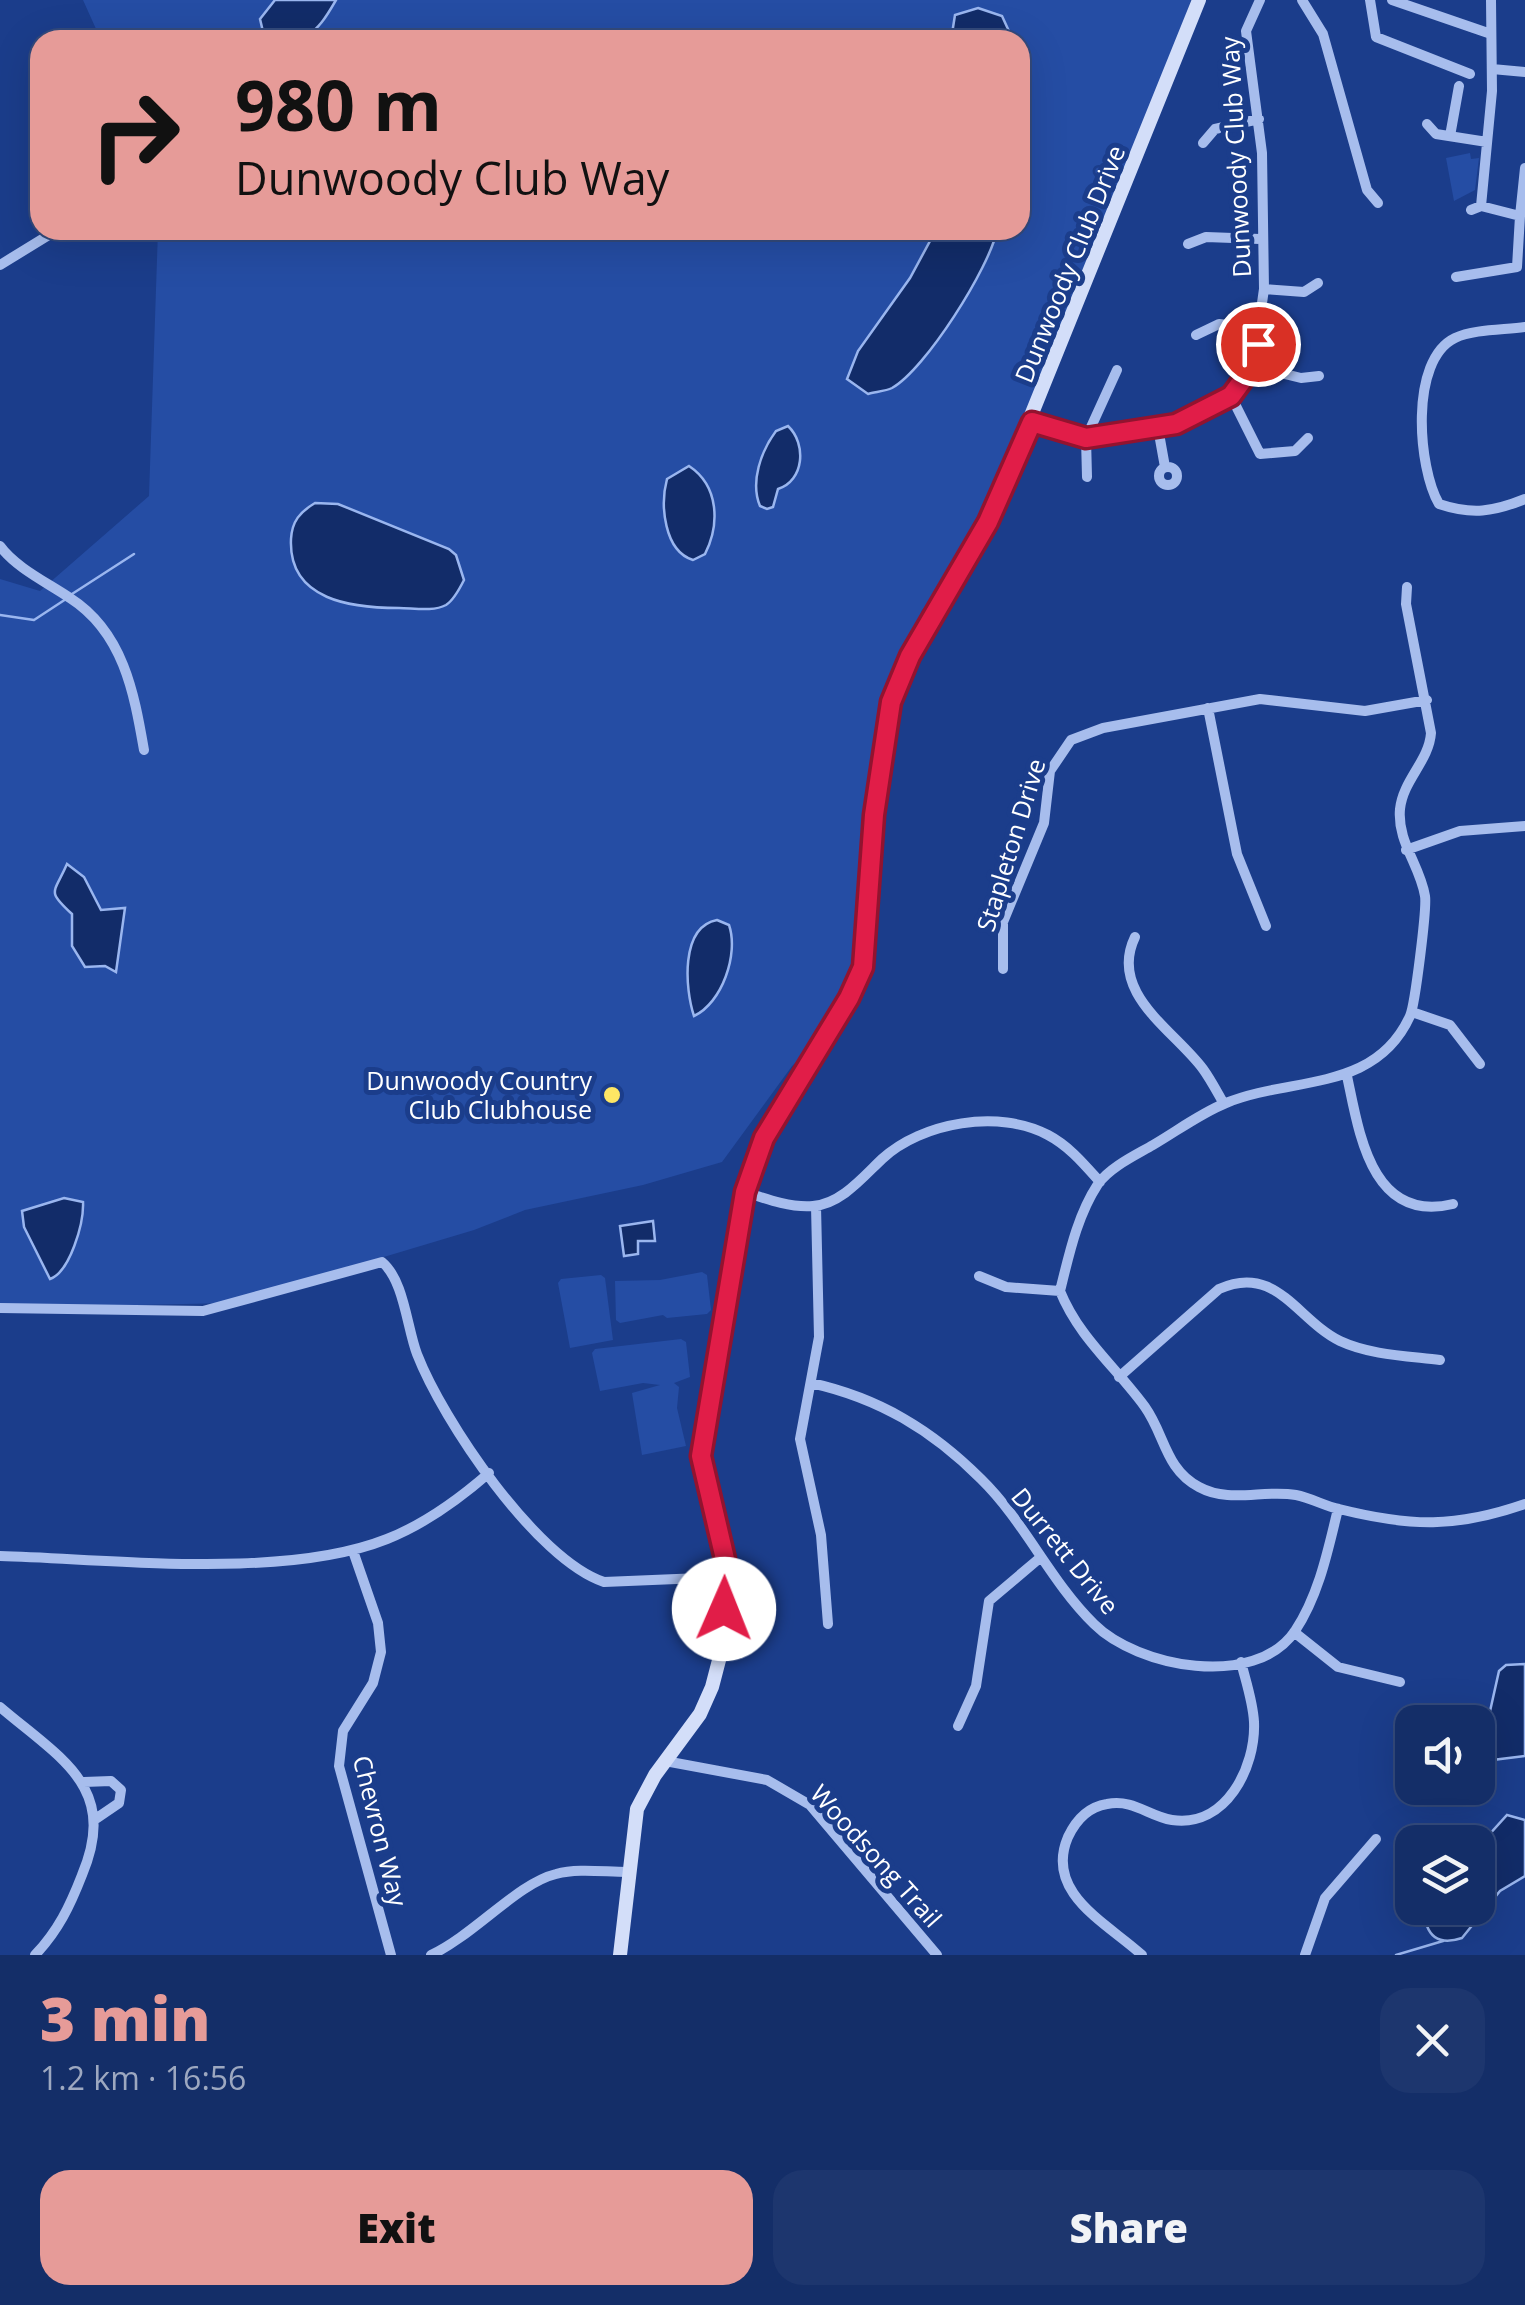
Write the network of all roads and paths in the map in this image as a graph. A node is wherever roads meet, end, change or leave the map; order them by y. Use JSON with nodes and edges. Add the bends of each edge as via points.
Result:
{"nodes":[{"id":1,"x":1198,"y":0,"type":"edge"},
{"id":2,"x":1260,"y":0,"type":"edge"},
{"id":3,"x":1302,"y":0,"type":"edge"},
{"id":4,"x":1370,"y":0,"type":"edge"},
{"id":5,"x":1392,"y":0,"type":"edge"},
{"id":6,"x":1491,"y":0,"type":"edge"},
{"id":7,"x":1491,"y":34,"type":"junction"},
{"id":8,"x":1492,"y":69,"type":"junction"},
{"id":9,"x":1525,"y":72,"type":"edge"},
{"id":10,"x":1470,"y":74,"type":"dead end"},
{"id":11,"x":1458,"y":86,"type":"dead end"},
{"id":12,"x":1259,"y":119,"type":"junction"},
{"id":13,"x":1427,"y":124,"type":"dead end"},
{"id":14,"x":1450,"y":136,"type":"junction"},
{"id":15,"x":1487,"y":142,"type":"junction"},
{"id":16,"x":1203,"y":143,"type":"dead end"},
{"id":17,"x":1525,"y":168,"type":"edge"},
{"id":18,"x":1378,"y":203,"type":"dead end"},
{"id":19,"x":1520,"y":216,"type":"junction"},
{"id":20,"x":1260,"y":239,"type":"junction"},
{"id":21,"x":41,"y":240,"type":"edge"},
{"id":22,"x":1188,"y":244,"type":"dead end"},
{"id":23,"x":0,"y":265,"type":"edge"},
{"id":24,"x":1456,"y":277,"type":"dead end"},
{"id":25,"x":1318,"y":283,"type":"dead end"},
{"id":26,"x":1264,"y":289,"type":"junction"},
{"id":27,"x":1525,"y":327,"type":"edge"},
{"id":28,"x":1257,"y":328,"type":"junction"},
{"id":29,"x":1196,"y":335,"type":"dead end"},
{"id":30,"x":1253,"y":366,"type":"junction"},
{"id":31,"x":1116,"y":370,"type":"dead end"},
{"id":32,"x":1319,"y":376,"type":"dead end"},
{"id":33,"x":1231,"y":396,"type":"junction"},
{"id":34,"x":1032,"y":422,"type":"junction"},
{"id":35,"x":1158,"y":428,"type":"junction"},
{"id":36,"x":1086,"y":438,"type":"junction"},
{"id":37,"x":1308,"y":438,"type":"dead end"},
{"id":38,"x":1166,"y":467,"type":"dead end"},
{"id":39,"x":1086,"y":477,"type":"dead end"},
{"id":40,"x":1525,"y":500,"type":"edge"},
{"id":41,"x":1439,"y":504,"type":"junction"},
{"id":42,"x":1430,"y":516,"type":"dead end"},
{"id":43,"x":0,"y":546,"type":"edge"},
{"id":44,"x":1407,"y":587,"type":"dead end"},
{"id":45,"x":1426,"y":700,"type":"junction"},
{"id":46,"x":1208,"y":708,"type":"junction"},
{"id":47,"x":144,"y":750,"type":"dead end"},
{"id":48,"x":1525,"y":826,"type":"edge"},
{"id":49,"x":1406,"y":850,"type":"junction"},
{"id":50,"x":1266,"y":926,"type":"dead end"},
{"id":51,"x":1136,"y":938,"type":"dead end"},
{"id":52,"x":1002,"y":968,"type":"dead end"},
{"id":53,"x":1412,"y":1012,"type":"junction"},
{"id":54,"x":1480,"y":1064,"type":"dead end"},
{"id":55,"x":1347,"y":1076,"type":"junction"},
{"id":56,"x":1224,"y":1104,"type":"junction"},
{"id":57,"x":1100,"y":1182,"type":"junction"},
{"id":58,"x":745,"y":1192,"type":"junction"},
{"id":59,"x":1453,"y":1204,"type":"dead end"},
{"id":60,"x":816,"y":1206,"type":"junction"},
{"id":61,"x":979,"y":1276,"type":"dead end"},
{"id":62,"x":1060,"y":1292,"type":"junction"},
{"id":63,"x":0,"y":1308,"type":"edge"},
{"id":64,"x":1440,"y":1360,"type":"dead end"},
{"id":65,"x":1119,"y":1378,"type":"junction"},
{"id":66,"x":811,"y":1383,"type":"junction"},
{"id":67,"x":489,"y":1473,"type":"junction"},
{"id":68,"x":1525,"y":1504,"type":"edge"},
{"id":69,"x":1338,"y":1509,"type":"junction"},
{"id":70,"x":354,"y":1550,"type":"junction"},
{"id":71,"x":0,"y":1556,"type":"edge"},
{"id":72,"x":1042,"y":1557,"type":"junction"},
{"id":73,"x":725,"y":1578,"type":"junction"},
{"id":74,"x":828,"y":1624,"type":"dead end"},
{"id":75,"x":1294,"y":1632,"type":"junction"},
{"id":76,"x":1241,"y":1662,"type":"junction"},
{"id":77,"x":1400,"y":1682,"type":"dead end"},
{"id":78,"x":0,"y":1707,"type":"edge"},
{"id":79,"x":958,"y":1726,"type":"dead end"},
{"id":80,"x":666,"y":1761,"type":"junction"},
{"id":81,"x":84,"y":1782,"type":"junction"},
{"id":82,"x":97,"y":1818,"type":"junction"},
{"id":83,"x":1376,"y":1838,"type":"dead end"},
{"id":84,"x":627,"y":1872,"type":"junction"},
{"id":85,"x":35,"y":1955,"type":"edge"},
{"id":86,"x":390,"y":1955,"type":"edge"},
{"id":87,"x":431,"y":1955,"type":"edge"},
{"id":88,"x":620,"y":1955,"type":"edge"},
{"id":89,"x":937,"y":1955,"type":"edge"},
{"id":90,"x":1142,"y":1955,"type":"edge"},
{"id":91,"x":1306,"y":1955,"type":"edge"}],
"edges":[{"from":1,"to":34,"type":"street","name":"Dunwoody Club Drive"},
{"from":2,"to":12,"type":"street","name":"Dunwoody Club Way","via":[[1246,31]]},
{"from":3,"to":18,"type":"street","via":[[1323,34],[1367,190]]},
{"from":4,"to":10,"type":"street","via":[[1376,38]]},
{"from":5,"to":7,"type":"street"},
{"from":6,"to":7,"type":"street"},
{"from":7,"to":8,"type":"street"},
{"from":8,"to":9,"type":"street"},
{"from":8,"to":15,"type":"street"},
{"from":11,"to":14,"type":"street"},
{"from":12,"to":16,"type":"street","via":[[1215,129]]},
{"from":12,"to":20,"type":"street","name":"Dunwoody Club Way"},
{"from":13,"to":14,"type":"street"},
{"from":14,"to":15,"type":"street"},
{"from":15,"to":19,"type":"street","via":[[1476,208]]},
{"from":17,"to":19,"type":"street"},
{"from":19,"to":24,"type":"street","via":[[1517,266]]},
{"from":20,"to":22,"type":"street","via":[[1206,237]]},
{"from":20,"to":26,"type":"street","name":"Dunwoody Club Way"},
{"from":21,"to":23,"type":"street"},
{"from":25,"to":26,"type":"street","via":[[1304,292]]},
{"from":26,"to":28,"type":"street","name":"Dunwoody Club Way"},
{"from":27,"to":41,"type":"street","via":[[1455,338],[1435,356],[1426,379],[1422,466]]},
{"from":28,"to":29,"type":"street","via":[[1219,324]]},
{"from":28,"to":30,"type":"street","name":"Dunwoody Club Way"},
{"from":30,"to":32,"type":"street"},
{"from":30,"to":33,"type":"street"},
{"from":31,"to":36,"type":"street"},
{"from":33,"to":35,"type":"street"},
{"from":33,"to":37,"type":"street","via":[[1260,454],[1295,451]]},
{"from":34,"to":36,"type":"street"},
{"from":34,"to":58,"type":"street","name":"Dunwoody Club Drive","via":[[988,522],[899,679],[883,738],[863,967],[764,1138]]},
{"from":35,"to":36,"type":"street"},
{"from":35,"to":38,"type":"street"},
{"from":36,"to":39,"type":"street"},
{"from":40,"to":41,"type":"street","via":[[1476,513]]},
{"from":41,"to":42,"type":"street"},
{"from":43,"to":47,"type":"street","via":[[78,603],[110,638],[136,697]]},
{"from":44,"to":45,"type":"street"},
{"from":45,"to":46,"type":"street","name":"Stapleton Drive","via":[[1364,711],[1260,699]]},
{"from":45,"to":49,"type":"street","via":[[1430,741],[1400,808]]},
{"from":46,"to":50,"type":"street","via":[[1237,854]]},
{"from":46,"to":52,"type":"street","name":"Stapleton Drive","via":[[1088,732],[1062,750],[1050,771],[1036,845],[1003,922]]},
{"from":48,"to":49,"type":"street","via":[[1460,831]]},
{"from":49,"to":53,"type":"street","via":[[1426,896]]},
{"from":51,"to":56,"type":"street","via":[[1128,956],[1135,991],[1204,1070]]},
{"from":53,"to":54,"type":"street","via":[[1450,1026]]},
{"from":53,"to":55,"type":"street","via":[[1388,1050]]},
{"from":55,"to":56,"type":"street"},
{"from":55,"to":59,"type":"street","via":[[1364,1152],[1380,1179],[1414,1204]]},
{"from":56,"to":57,"type":"street"},
{"from":57,"to":60,"type":"street","via":[[1045,1133],[997,1122],[970,1124],[928,1131],[902,1144],[859,1184]]},
{"from":57,"to":62,"type":"street","via":[[1075,1232]]},
{"from":58,"to":60,"type":"street"},
{"from":58,"to":73,"type":"street","name":"Dunwoody Club Drive","via":[[701,1456]]},
{"from":60,"to":66,"type":"street","via":[[820,1324]]},
{"from":61,"to":62,"type":"street","via":[[1006,1287]]},
{"from":62,"to":65,"type":"street","via":[[1086,1340]]},
{"from":63,"to":67,"type":"street","via":[[202,1312],[382,1262],[430,1386]]},
{"from":64,"to":65,"type":"street","via":[[1365,1350],[1316,1326],[1282,1291],[1232,1283]]},
{"from":65,"to":69,"type":"street","via":[[1147,1410],[1171,1463],[1200,1488],[1230,1496],[1293,1495]]},
{"from":66,"to":72,"type":"street","name":"Durrett Drive","via":[[871,1399],[920,1428],[983,1480]]},
{"from":66,"to":74,"type":"street","via":[[800,1439],[823,1550]]},
{"from":67,"to":70,"type":"street","via":[[427,1520]]},
{"from":67,"to":73,"type":"street","via":[[555,1554],[586,1576],[624,1584]]},
{"from":68,"to":69,"type":"street","via":[[1450,1524],[1396,1522]]},
{"from":69,"to":75,"type":"street","via":[[1326,1560]]},
{"from":70,"to":71,"type":"street","via":[[273,1562]]},
{"from":70,"to":86,"type":"street","name":"Chevron Way","via":[[381,1652],[373,1684],[344,1731],[339,1766]]},
{"from":72,"to":76,"type":"street","name":"Durrett Drive","via":[[1095,1626],[1116,1639],[1194,1668]]},
{"from":72,"to":79,"type":"street","via":[[989,1602],[976,1686]]},
{"from":73,"to":80,"type":"street","name":"Dunwoody Club Drive","via":[[724,1641],[712,1687]]},
{"from":75,"to":76,"type":"street","name":"Durrett Drive","via":[[1278,1649]]},
{"from":75,"to":77,"type":"street","via":[[1338,1667]]},
{"from":76,"to":90,"type":"street","via":[[1254,1725],[1249,1759],[1229,1798],[1184,1820],[1136,1804],[1099,1806],[1079,1819],[1066,1844],[1062,1863],[1070,1892]]},
{"from":78,"to":81,"type":"street"},
{"from":80,"to":84,"type":"street","name":"Dunwoody Club Drive","via":[[638,1809]]},
{"from":80,"to":89,"type":"street","name":"Woodsong Trail","via":[[767,1780],[800,1798]]},
{"from":81,"to":82,"type":"street"},
{"from":81,"to":82,"type":"street","via":[[111,1781],[120,1790],[118,1802]]},
{"from":82,"to":85,"type":"street","via":[[92,1853],[65,1918]]},
{"from":83,"to":91,"type":"street","via":[[1326,1898]]},
{"from":84,"to":87,"type":"street","via":[[545,1877]]},
{"from":84,"to":88,"type":"street","name":"Dunwoody Club Drive"}]}
